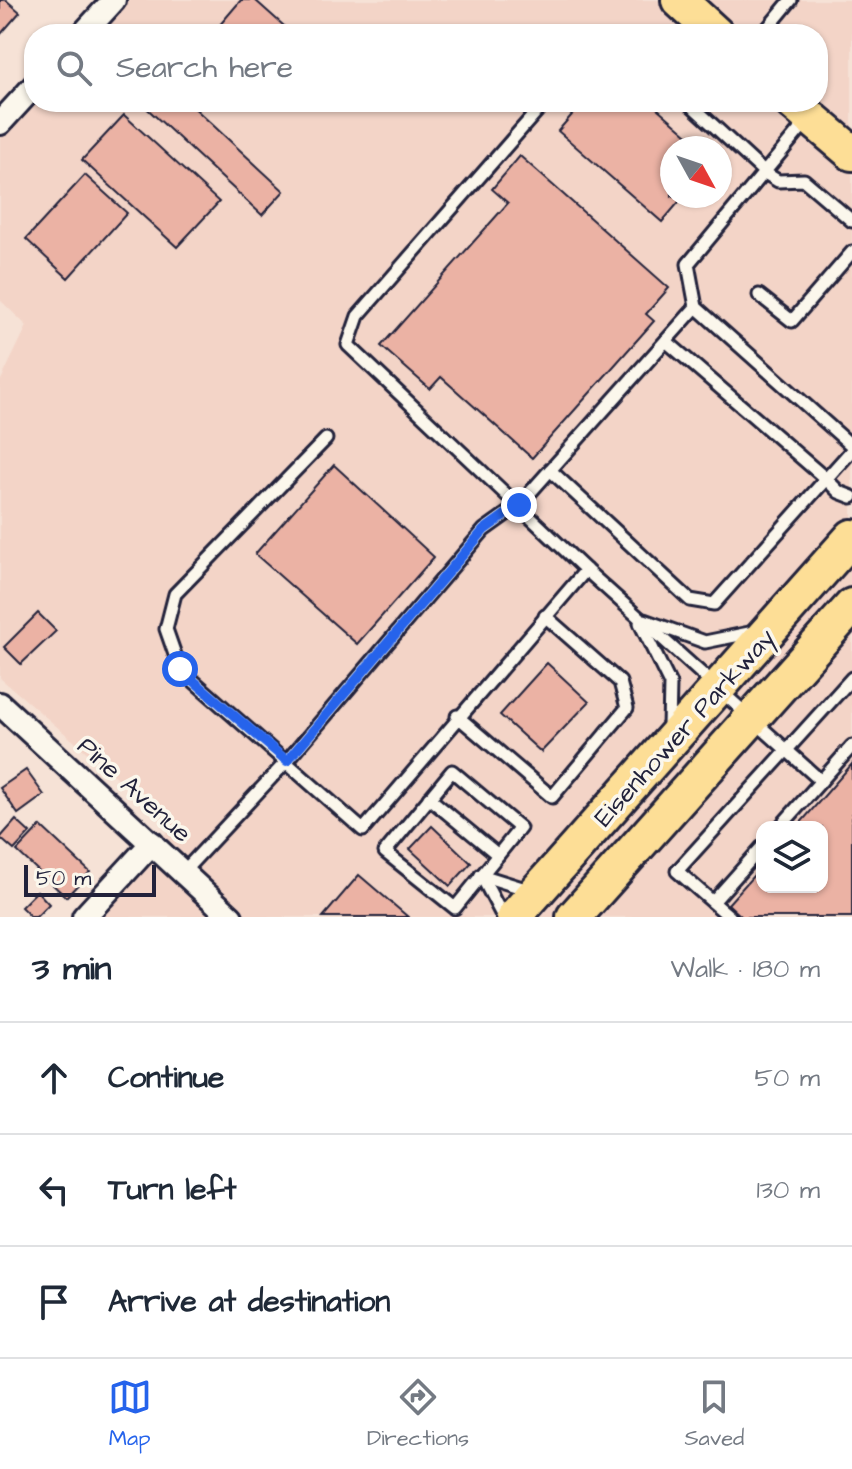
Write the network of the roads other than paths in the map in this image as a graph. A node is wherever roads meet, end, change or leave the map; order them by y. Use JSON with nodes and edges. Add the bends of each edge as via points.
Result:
{"nodes":[{"id":1,"x":679,"y":0,"type":"edge"},
{"id":2,"x":791,"y":0,"type":"edge"},
{"id":3,"x":104,"y":3,"type":"edge"},
{"id":4,"x":90,"y":24,"type":"edge"},
{"id":5,"x":705,"y":24,"type":"edge"},
{"id":6,"x":771,"y":24,"type":"edge"},
{"id":7,"x":24,"y":97,"type":"edge"},
{"id":8,"x":536,"y":112,"type":"edge"},
{"id":9,"x":699,"y":112,"type":"edge"},
{"id":10,"x":800,"y":112,"type":"edge"},
{"id":11,"x":803,"y":112,"type":"edge"},
{"id":12,"x":0,"y":123,"type":"edge"},
{"id":13,"x":852,"y":153,"type":"edge"},
{"id":14,"x":765,"y":173,"type":"junction"},
{"id":15,"x":852,"y":221,"type":"edge"},
{"id":16,"x":852,"y":252,"type":"edge"},
{"id":17,"x":759,"y":295,"type":"dead end"},
{"id":18,"x":696,"y":307,"type":"junction"},
{"id":19,"x":666,"y":341,"type":"junction"},
{"id":20,"x":326,"y":439,"type":"dead end"},
{"id":21,"x":852,"y":448,"type":"edge"},
{"id":22,"x":550,"y":470,"type":"junction"},
{"id":23,"x":826,"y":479,"type":"junction"},
{"id":24,"x":852,"y":497,"type":"edge"},
{"id":25,"x":519,"y":505,"type":"junction"},
{"id":26,"x":852,"y":537,"type":"edge"},
{"id":27,"x":586,"y":570,"type":"junction"},
{"id":28,"x":852,"y":606,"type":"edge"},
{"id":29,"x":545,"y":616,"type":"junction"},
{"id":30,"x":637,"y":616,"type":"junction"},
{"id":31,"x":774,"y":627,"type":"junction"},
{"id":32,"x":852,"y":678,"type":"edge"},
{"id":33,"x":718,"y":690,"type":"junction"},
{"id":34,"x":4,"y":716,"type":"edge"},
{"id":35,"x":457,"y":716,"type":"junction"},
{"id":36,"x":750,"y":718,"type":"junction"},
{"id":37,"x":852,"y":746,"type":"edge"},
{"id":38,"x":666,"y":748,"type":"junction"},
{"id":39,"x":787,"y":750,"type":"junction"},
{"id":40,"x":287,"y":761,"type":"junction"},
{"id":41,"x":821,"y":781,"type":"junction"},
{"id":42,"x":429,"y":798,"type":"junction"},
{"id":43,"x":785,"y":821,"type":"edge"},
{"id":44,"x":152,"y":843,"type":"junction"},
{"id":45,"x":756,"y":854,"type":"edge"},
{"id":46,"x":498,"y":855,"type":"junction"},
{"id":47,"x":184,"y":871,"type":"junction"},
{"id":48,"x":481,"y":875,"type":"junction"},
{"id":49,"x":713,"y":902,"type":"junction"},
{"id":50,"x":525,"y":904,"type":"edge"},
{"id":51,"x":84,"y":917,"type":"edge"},
{"id":52,"x":231,"y":917,"type":"edge"},
{"id":53,"x":503,"y":917,"type":"edge"},
{"id":54,"x":574,"y":917,"type":"edge"},
{"id":55,"x":730,"y":917,"type":"edge"}],
"edges":[{"from":1,"to":5,"type":"main road"},
{"from":2,"to":6,"type":"lane"},
{"from":3,"to":4,"type":"street"},
{"from":7,"to":12,"type":"street"},
{"from":8,"to":25,"type":"lane","via":[[358,316],[348,345]]},
{"from":9,"to":14,"type":"lane"},
{"from":10,"to":14,"type":"lane"},
{"from":11,"to":13,"type":"main road"},
{"from":14,"to":15,"type":"lane","via":[[778,181],[804,180]]},
{"from":14,"to":18,"type":"lane","via":[[688,264]]},
{"from":16,"to":17,"type":"lane","via":[[792,321]]},
{"from":18,"to":19,"type":"lane"},
{"from":18,"to":21,"type":"lane"},
{"from":19,"to":22,"type":"lane"},
{"from":19,"to":23,"type":"lane"},
{"from":20,"to":40,"type":"lane","via":[[175,594],[166,629],[180,669]]},
{"from":21,"to":23,"type":"lane"},
{"from":22,"to":23,"type":"lane","via":[[690,600],[714,604]]},
{"from":22,"to":25,"type":"lane"},
{"from":23,"to":24,"type":"lane"},
{"from":25,"to":27,"type":"lane"},
{"from":25,"to":40,"type":"lane","via":[[484,530]]},
{"from":26,"to":31,"type":"main road","name":"Eisenhower Parkway"},
{"from":27,"to":29,"type":"lane"},
{"from":27,"to":30,"type":"lane"},
{"from":28,"to":36,"type":"main road","name":"Eisenhower Parkway"},
{"from":29,"to":35,"type":"lane"},
{"from":29,"to":35,"type":"lane","via":[[620,682],[627,708],[552,797]]},
{"from":30,"to":31,"type":"lane","via":[[705,642]]},
{"from":30,"to":33,"type":"lane"},
{"from":30,"to":38,"type":"lane","via":[[670,684]]},
{"from":31,"to":33,"type":"main road","name":"Eisenhower Parkway"},
{"from":32,"to":39,"type":"lane"},
{"from":33,"to":36,"type":"lane"},
{"from":33,"to":38,"type":"main road","name":"Eisenhower Parkway"},
{"from":34,"to":44,"type":"street","name":"Pine Avenue"},
{"from":35,"to":40,"type":"lane","via":[[363,830]]},
{"from":36,"to":39,"type":"lane"},
{"from":36,"to":54,"type":"main road","name":"Eisenhower Parkway"},
{"from":37,"to":41,"type":"lane"},
{"from":38,"to":50,"type":"main road","name":"Eisenhower Parkway"},
{"from":39,"to":41,"type":"lane"},
{"from":39,"to":49,"type":"lane","via":[[677,871]]},
{"from":40,"to":47,"type":"lane"},
{"from":41,"to":43,"type":"lane"},
{"from":42,"to":46,"type":"lane","via":[[453,811]]},
{"from":42,"to":46,"type":"lane","via":[[452,771],[489,808],[520,828]]},
{"from":42,"to":48,"type":"lane","via":[[385,852],[455,908]]},
{"from":44,"to":47,"type":"street","name":"Pine Avenue"},
{"from":44,"to":51,"type":"street"},
{"from":45,"to":49,"type":"lane"},
{"from":46,"to":48,"type":"lane"},
{"from":47,"to":52,"type":"street","name":"Pine Avenue"},
{"from":48,"to":50,"type":"lane"},
{"from":48,"to":53,"type":"lane"},
{"from":49,"to":55,"type":"lane"}]}
